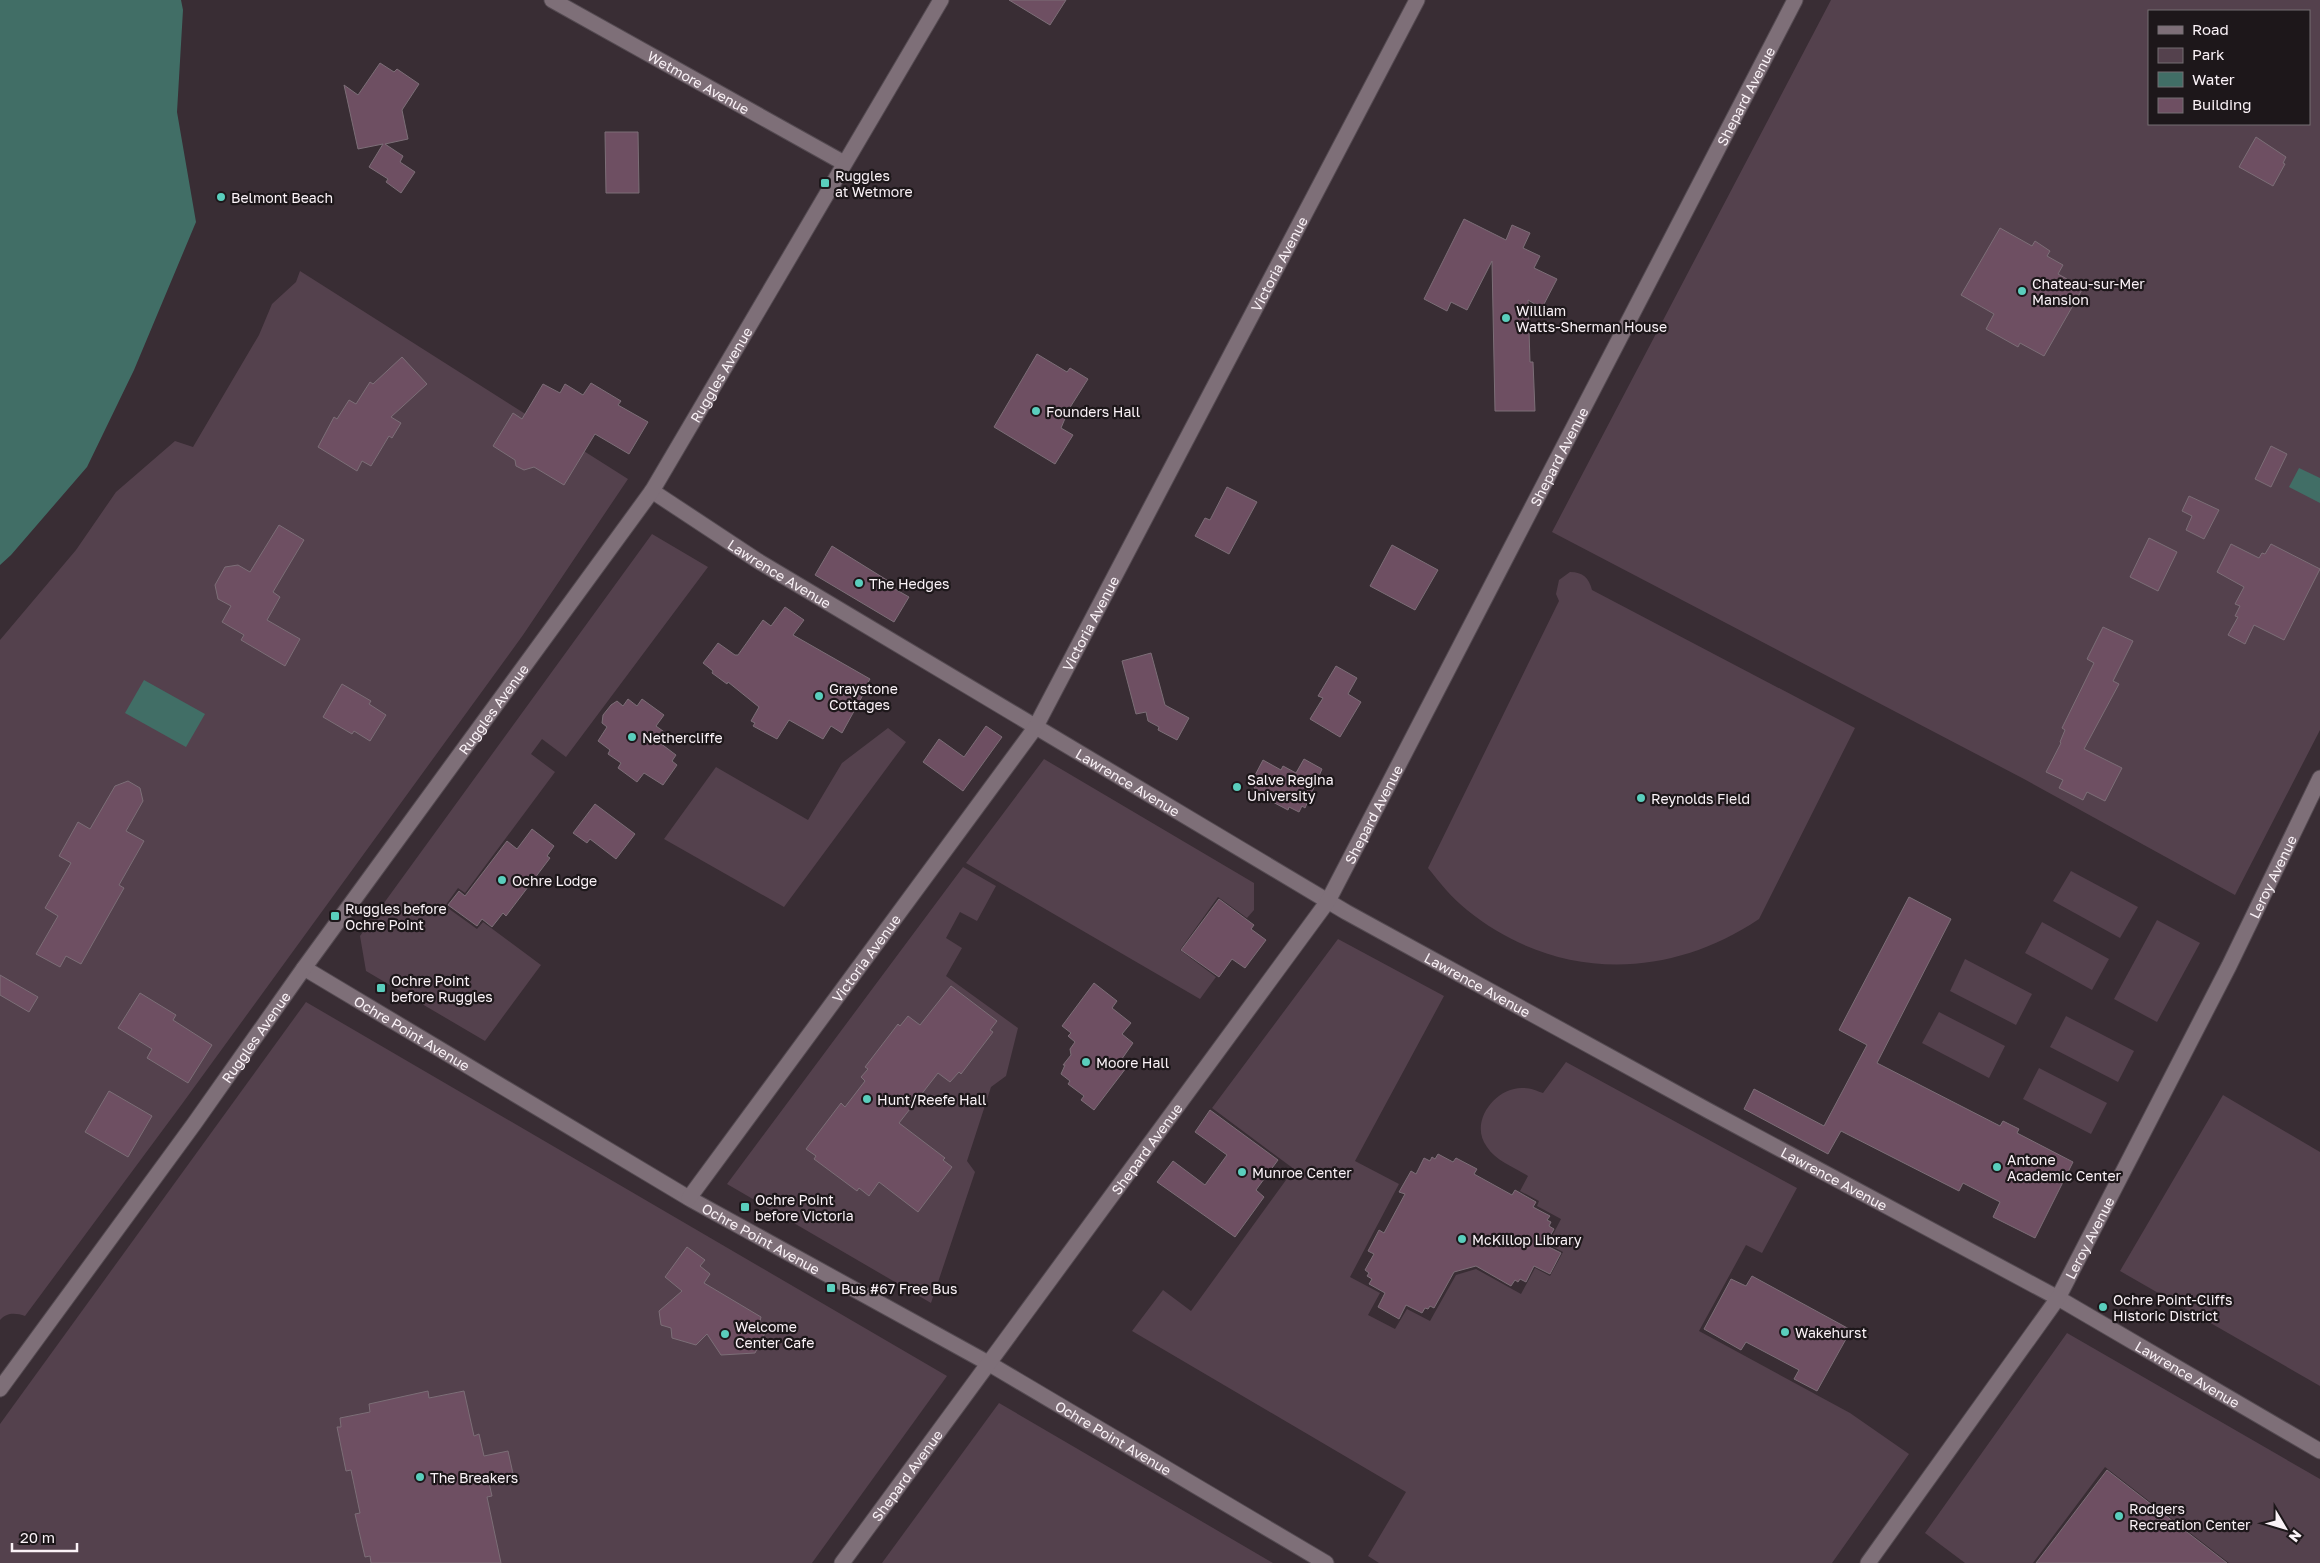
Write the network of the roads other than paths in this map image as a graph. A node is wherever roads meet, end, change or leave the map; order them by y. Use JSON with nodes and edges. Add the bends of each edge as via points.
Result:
{"nodes":[{"id":1,"x":552,"y":0,"type":"edge"},
{"id":2,"x":941,"y":0,"type":"edge"},
{"id":3,"x":1417,"y":0,"type":"edge"},
{"id":4,"x":1796,"y":0,"type":"edge"},
{"id":5,"x":844,"y":163,"type":"junction"},
{"id":6,"x":652,"y":491,"type":"junction"},
{"id":7,"x":1035,"y":728,"type":"junction"},
{"id":8,"x":2320,"y":778,"type":"edge"},
{"id":9,"x":1328,"y":901,"type":"junction"},
{"id":10,"x":304,"y":968,"type":"junction"},
{"id":11,"x":689,"y":1198,"type":"junction"},
{"id":12,"x":2058,"y":1298,"type":"junction"},
{"id":13,"x":988,"y":1363,"type":"junction"},
{"id":14,"x":0,"y":1389,"type":"edge"},
{"id":15,"x":2320,"y":1451,"type":"edge"},
{"id":16,"x":842,"y":1563,"type":"edge"},
{"id":17,"x":1326,"y":1563,"type":"edge"},
{"id":18,"x":1868,"y":1563,"type":"edge"}],
"edges":[{"from":1,"to":5,"type":"street","name":"Wetmore Avenue"},
{"from":2,"to":5,"type":"street","name":"Ruggles Avenue"},
{"from":3,"to":7,"type":"street","name":"Victoria Avenue"},
{"from":4,"to":9,"type":"street","name":"Shepard Avenue"},
{"from":5,"to":6,"type":"street","name":"Ruggles Avenue"},
{"from":6,"to":7,"type":"street","name":"Lawrence Avenue","via":[[758,560]]},
{"from":6,"to":10,"type":"street","name":"Ruggles Avenue"},
{"from":7,"to":9,"type":"street","name":"Lawrence Avenue"},
{"from":7,"to":11,"type":"street","name":"Victoria Avenue"},
{"from":8,"to":12,"type":"street","name":"Leroy Avenue","via":[[2229,966]]},
{"from":9,"to":12,"type":"street","name":"Lawrence Avenue","via":[[1700,1107]]},
{"from":9,"to":13,"type":"street","name":"Shepard Avenue"},
{"from":10,"to":11,"type":"street","name":"Ochre Point Avenue"},
{"from":10,"to":14,"type":"street","name":"Ruggles Avenue"},
{"from":11,"to":13,"type":"street","name":"Ochre Point Avenue"},
{"from":12,"to":15,"type":"street","name":"Lawrence Avenue"},
{"from":12,"to":18,"type":"street","name":"Leroy Avenue"},
{"from":13,"to":16,"type":"street","name":"Shepard Avenue"},
{"from":13,"to":17,"type":"street","name":"Ochre Point Avenue"}]}
